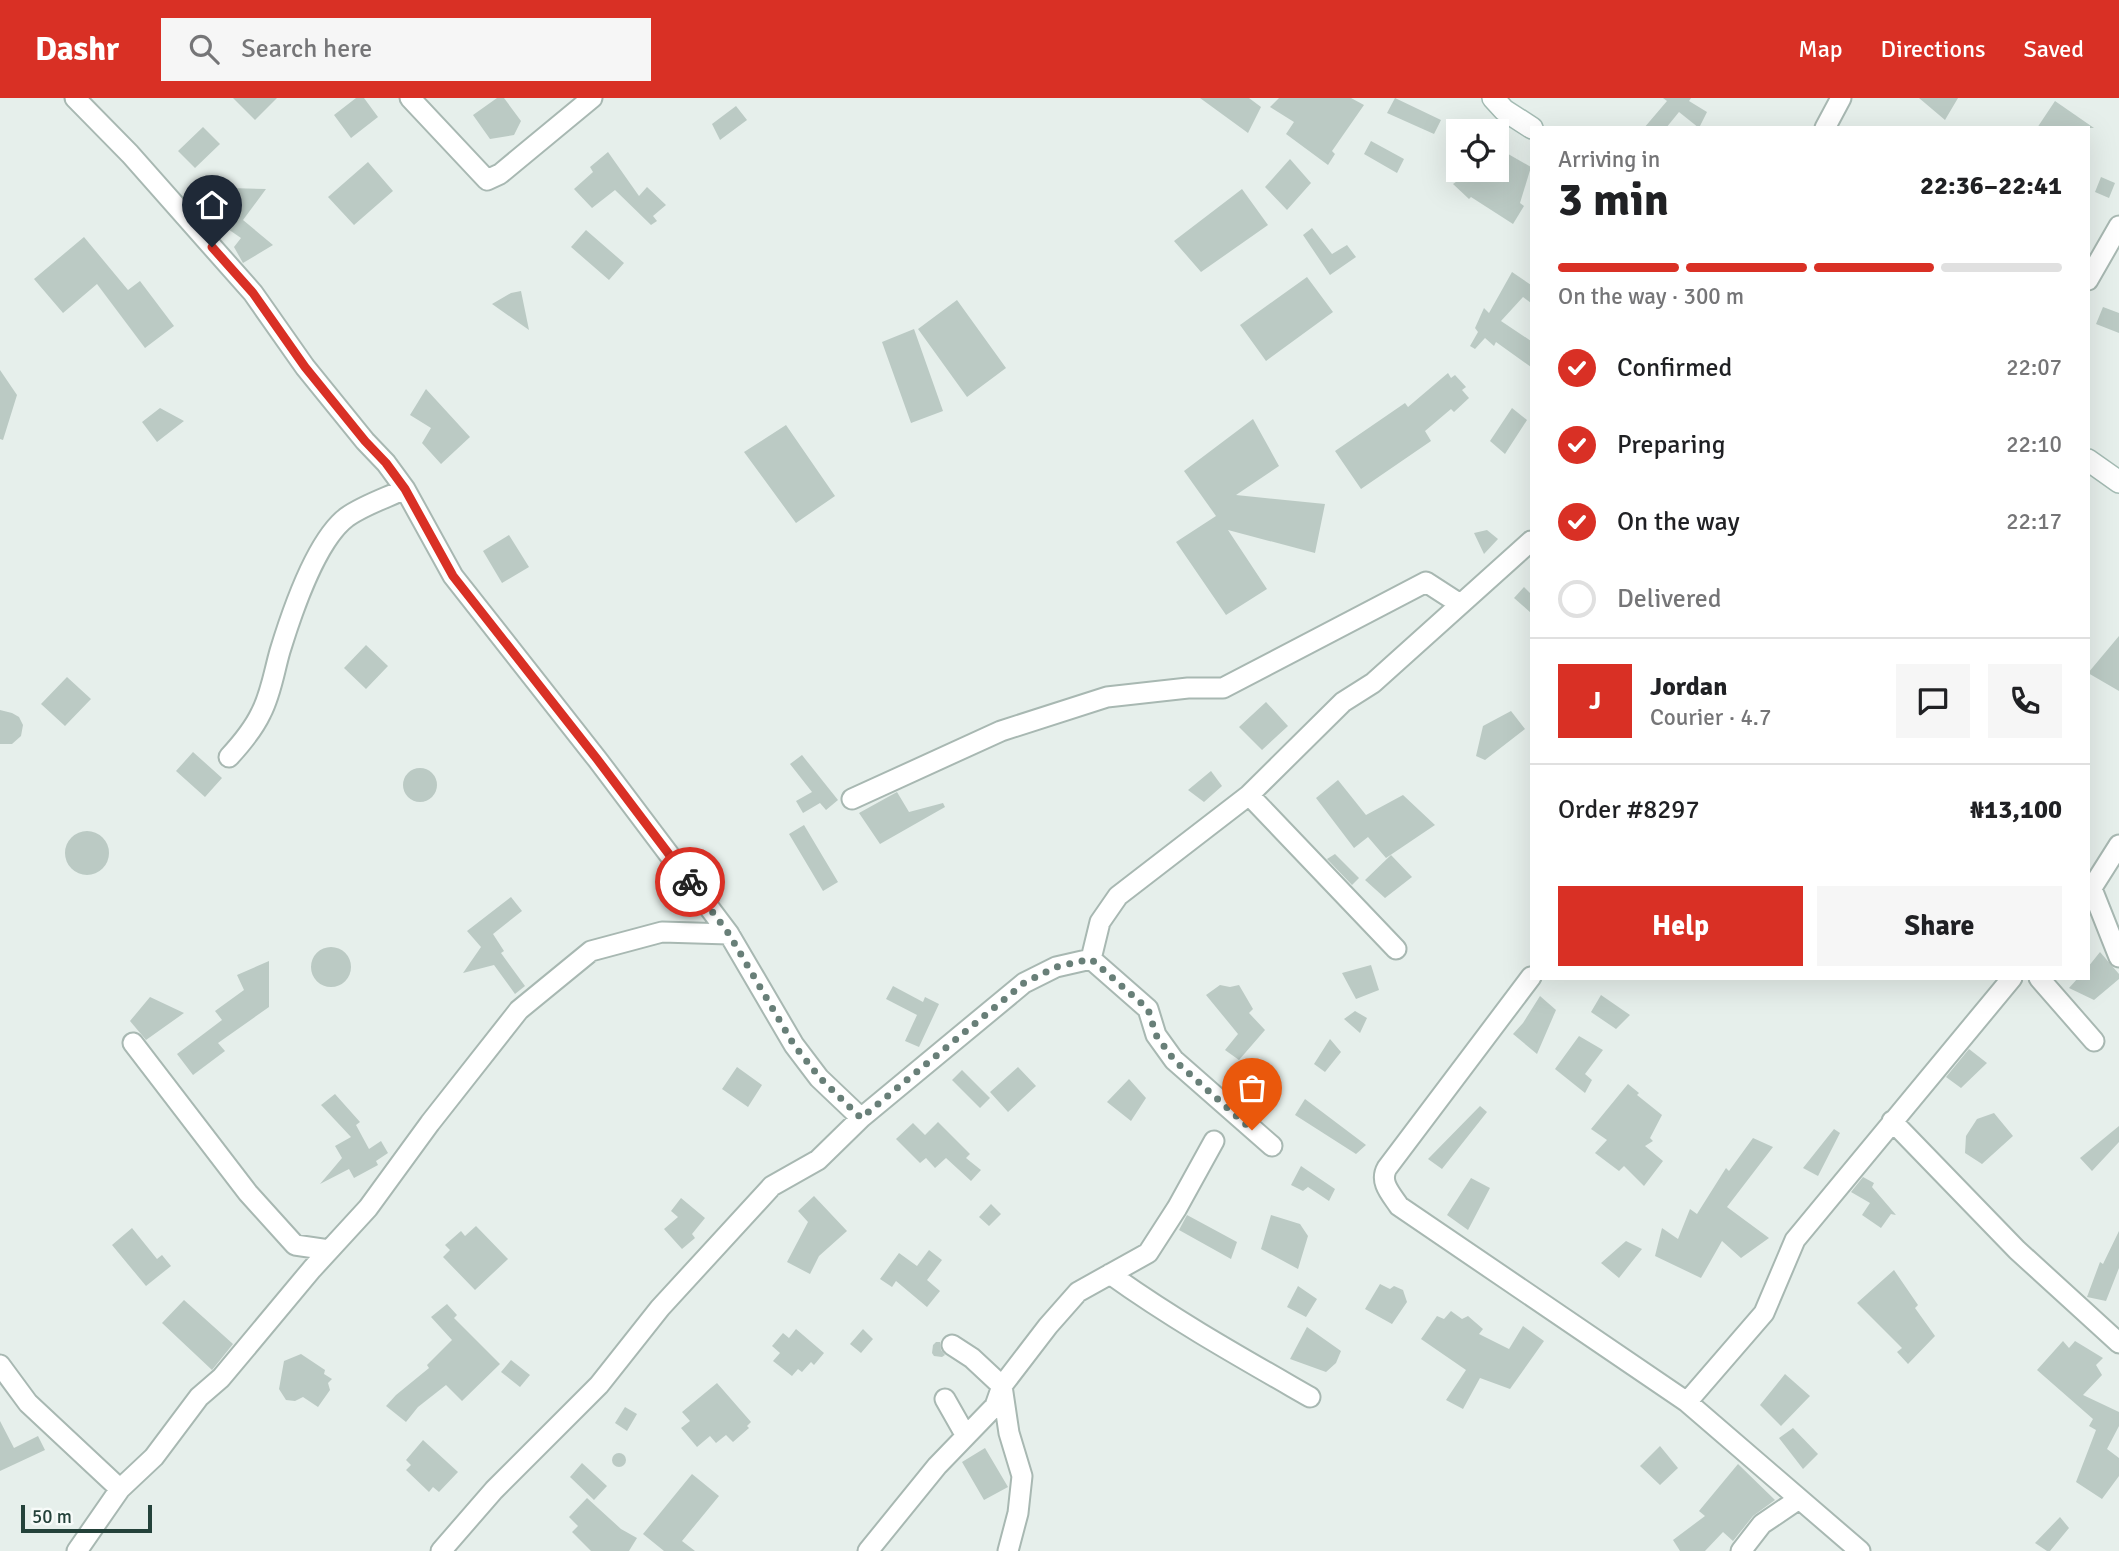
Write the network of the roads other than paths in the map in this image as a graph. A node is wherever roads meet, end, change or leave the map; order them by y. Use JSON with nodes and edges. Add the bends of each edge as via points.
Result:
{"nodes":[{"id":1,"x":75,"y":98,"type":"edge"},
{"id":2,"x":410,"y":98,"type":"edge"},
{"id":3,"x":592,"y":98,"type":"edge"},
{"id":4,"x":1841,"y":98,"type":"edge"},
{"id":5,"x":1503,"y":102,"type":"edge"},
{"id":6,"x":1530,"y":126,"type":"edge"},
{"id":7,"x":1826,"y":126,"type":"edge"},
{"id":8,"x":2119,"y":226,"type":"edge"},
{"id":9,"x":2090,"y":276,"type":"edge"},
{"id":10,"x":2090,"y":464,"type":"edge"},
{"id":11,"x":2119,"y":482,"type":"edge"},
{"id":12,"x":405,"y":489,"type":"junction"},
{"id":13,"x":1530,"y":542,"type":"edge"},
{"id":14,"x":1460,"y":604,"type":"junction"},
{"id":15,"x":229,"y":757,"type":"dead end"},
{"id":16,"x":1249,"y":796,"type":"junction"},
{"id":17,"x":852,"y":799,"type":"dead end"},
{"id":18,"x":2119,"y":845,"type":"edge"},
{"id":19,"x":2090,"y":891,"type":"edge"},
{"id":20,"x":729,"y":934,"type":"junction"},
{"id":21,"x":1396,"y":949,"type":"dead end"},
{"id":22,"x":2119,"y":957,"type":"edge"},
{"id":23,"x":1091,"y":959,"type":"junction"},
{"id":24,"x":1530,"y":978,"type":"edge"},
{"id":25,"x":2010,"y":980,"type":"edge"},
{"id":26,"x":2041,"y":980,"type":"edge"},
{"id":27,"x":2094,"y":1041,"type":"dead end"},
{"id":28,"x":133,"y":1043,"type":"dead end"},
{"id":29,"x":861,"y":1118,"type":"junction"},
{"id":30,"x":1892,"y":1121,"type":"junction"},
{"id":31,"x":1214,"y":1141,"type":"dead end"},
{"id":32,"x":1272,"y":1146,"type":"dead end"},
{"id":33,"x":329,"y":1250,"type":"junction"},
{"id":34,"x":1110,"y":1275,"type":"junction"},
{"id":35,"x":2119,"y":1343,"type":"edge"},
{"id":36,"x":953,"y":1345,"type":"dead end"},
{"id":37,"x":0,"y":1365,"type":"edge"},
{"id":38,"x":1002,"y":1387,"type":"junction"},
{"id":39,"x":1310,"y":1397,"type":"dead end"},
{"id":40,"x":945,"y":1399,"type":"dead end"},
{"id":41,"x":1687,"y":1402,"type":"junction"},
{"id":42,"x":966,"y":1436,"type":"junction"},
{"id":43,"x":120,"y":1489,"type":"junction"},
{"id":44,"x":1799,"y":1499,"type":"junction"},
{"id":45,"x":77,"y":1551,"type":"edge"},
{"id":46,"x":441,"y":1551,"type":"edge"},
{"id":47,"x":868,"y":1551,"type":"edge"},
{"id":48,"x":1008,"y":1551,"type":"edge"},
{"id":49,"x":1741,"y":1551,"type":"edge"},
{"id":50,"x":1860,"y":1551,"type":"edge"}],
"edges":[{"from":1,"to":12,"type":"street","via":[[253,293],[296,357]]},
{"from":2,"to":3,"type":"street","via":[[487,180]]},
{"from":4,"to":7,"type":"street"},
{"from":5,"to":6,"type":"street"},
{"from":8,"to":9,"type":"street"},
{"from":10,"to":11,"type":"street"},
{"from":12,"to":15,"type":"street","via":[[347,517],[333,531],[306,582],[261,712]]},
{"from":12,"to":20,"type":"street","via":[[453,576]]},
{"from":13,"to":14,"type":"street"},
{"from":14,"to":16,"type":"street","via":[[1373,683],[1343,702]]},
{"from":14,"to":17,"type":"street","via":[[1426,582],[1223,688],[1107,696],[1001,731]]},
{"from":16,"to":21,"type":"street"},
{"from":16,"to":23,"type":"street","via":[[1118,896],[1100,922]]},
{"from":18,"to":19,"type":"street"},
{"from":19,"to":22,"type":"street"},
{"from":20,"to":29,"type":"street","via":[[794,1045]]},
{"from":20,"to":33,"type":"street","via":[[663,932],[590,951],[519,1010],[368,1208]]},
{"from":23,"to":29,"type":"street","via":[[1056,967],[1024,983]]},
{"from":23,"to":32,"type":"street","via":[[1148,1009],[1156,1035],[1174,1060]]},
{"from":24,"to":41,"type":"street","via":[[1387,1168],[1384,1182],[1399,1206]]},
{"from":25,"to":30,"type":"street"},
{"from":26,"to":27,"type":"street"},
{"from":28,"to":33,"type":"street","via":[[248,1193],[295,1245]]},
{"from":29,"to":46,"type":"street","via":[[818,1160],[772,1186],[660,1308],[599,1385],[494,1490]]},
{"from":30,"to":35,"type":"street","via":[[2017,1250]]},
{"from":30,"to":41,"type":"street","via":[[1795,1240],[1764,1313]]},
{"from":31,"to":34,"type":"street","via":[[1148,1253]]},
{"from":33,"to":43,"type":"street","via":[[221,1378],[199,1397],[154,1457]]},
{"from":34,"to":38,"type":"street","via":[[1078,1292]]},
{"from":34,"to":39,"type":"street","via":[[1217,1345]]},
{"from":36,"to":38,"type":"street"},
{"from":37,"to":43,"type":"street","via":[[28,1403]]},
{"from":38,"to":42,"type":"street","via":[[995,1406]]},
{"from":38,"to":48,"type":"street","via":[[1021,1476]]},
{"from":40,"to":42,"type":"street"},
{"from":41,"to":44,"type":"street"},
{"from":42,"to":47,"type":"street"},
{"from":43,"to":45,"type":"street"},
{"from":44,"to":49,"type":"street","via":[[1762,1524]]},
{"from":44,"to":50,"type":"street"}]}
